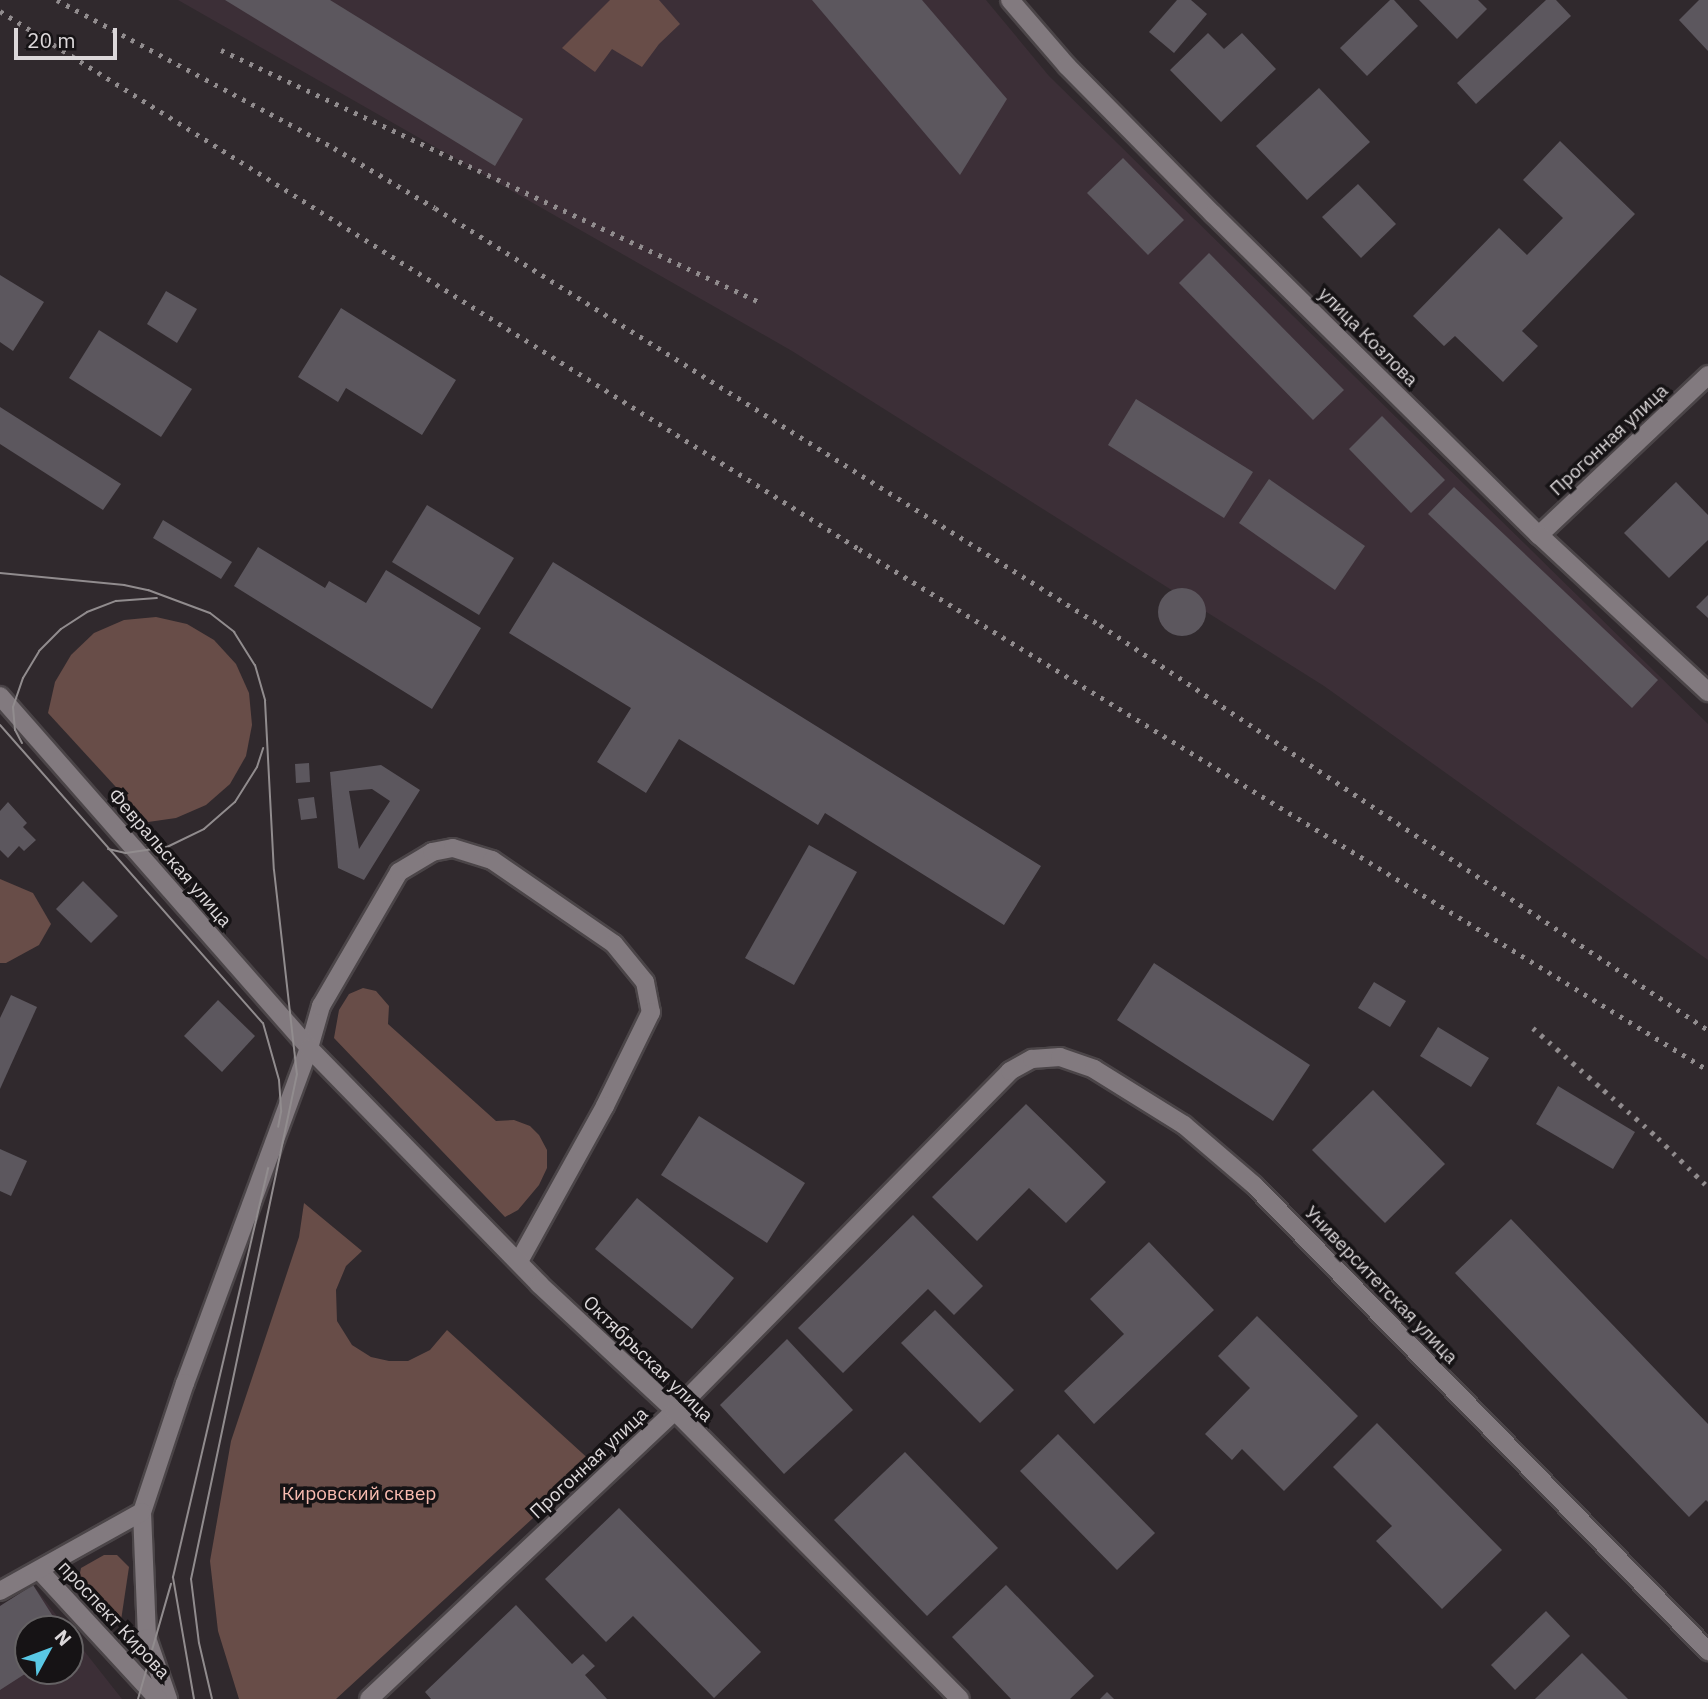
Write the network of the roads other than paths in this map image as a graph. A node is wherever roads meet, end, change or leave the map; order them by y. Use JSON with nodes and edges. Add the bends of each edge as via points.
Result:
{"nodes":[{"id":1,"x":1010,"y":0,"type":"edge"},
{"id":2,"x":1708,"y":375,"type":"edge"},
{"id":3,"x":1539,"y":535,"type":"junction"},
{"id":4,"x":1708,"y":692,"type":"edge"},
{"id":5,"x":0,"y":696,"type":"edge"},
{"id":6,"x":309,"y":1048,"type":"junction"},
{"id":7,"x":978,"y":1101,"type":"joint"},
{"id":8,"x":519,"y":1261,"type":"junction"},
{"id":9,"x":675,"y":1411,"type":"junction"},
{"id":10,"x":142,"y":1512,"type":"junction"},
{"id":11,"x":39,"y":1570,"type":"junction"},
{"id":12,"x":0,"y":1591,"type":"edge"},
{"id":13,"x":1708,"y":1651,"type":"edge"},
{"id":14,"x":158,"y":1699,"type":"edge"},
{"id":15,"x":167,"y":1699,"type":"edge"},
{"id":16,"x":369,"y":1699,"type":"edge"},
{"id":17,"x":960,"y":1699,"type":"edge"}],
"edges":[{"from":1,"to":3,"type":"street","name":"улица Козлова","via":[[1067,66]]},
{"from":2,"to":3,"type":"street","name":"Прогонная улица"},
{"from":3,"to":4,"type":"street","name":"улица Козлова"},
{"from":5,"to":6,"type":"street","name":"Февральская улица"},
{"from":6,"to":8,"type":"street","name":"Октябрьская улица"},
{"from":6,"to":8,"type":"street","via":[[321,1006],[399,872],[432,852],[453,848],[492,860],[614,944],[645,982],[651,1012]]},
{"from":6,"to":10,"type":"street"},
{"from":7,"to":9,"type":"street","name":"Прогонная улица"},
{"from":7,"to":13,"type":"street","name":"Университетская улица","via":[[1010,1071],[1032,1059],[1060,1057],[1094,1069],[1184,1125],[1254,1185]]},
{"from":8,"to":9,"type":"street","name":"Октябрьская улица"},
{"from":9,"to":16,"type":"street","name":"Прогонная улица"},
{"from":9,"to":17,"type":"street","name":"Октябрьская улица"},
{"from":10,"to":11,"type":"street"},
{"from":10,"to":15,"type":"street","via":[[147,1638]]},
{"from":11,"to":12,"type":"street"},
{"from":11,"to":14,"type":"street","name":"проспект Кирова"}]}
